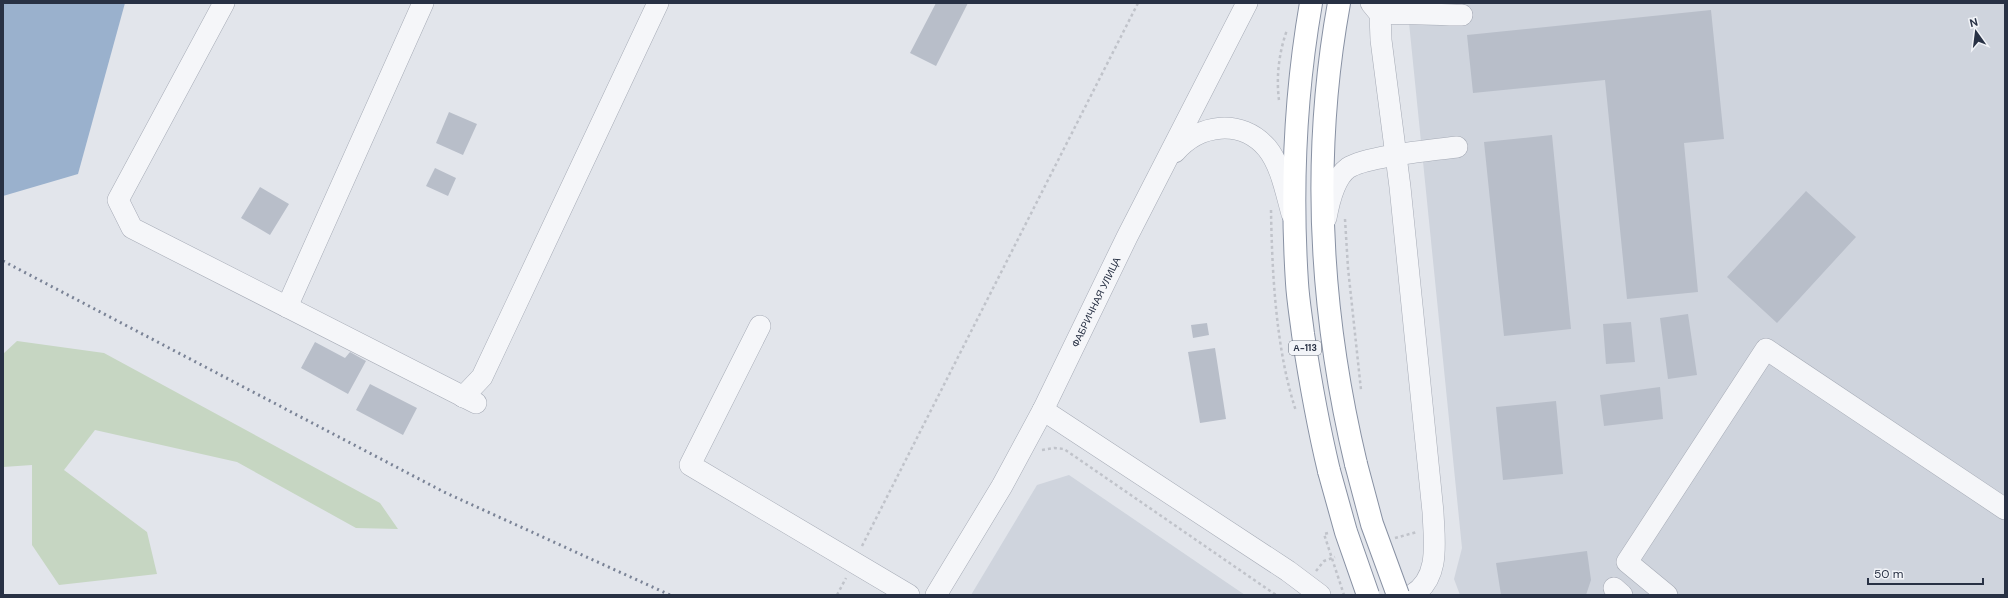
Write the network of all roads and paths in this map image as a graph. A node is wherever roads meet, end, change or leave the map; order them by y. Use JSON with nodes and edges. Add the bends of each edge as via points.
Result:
{"nodes":[{"id":1,"x":224,"y":3,"type":"edge"},
{"id":2,"x":423,"y":3,"type":"edge"},
{"id":3,"x":658,"y":3,"type":"edge"},
{"id":4,"x":1138,"y":3,"type":"edge"},
{"id":5,"x":1247,"y":3,"type":"edge"},
{"id":6,"x":1311,"y":3,"type":"edge"},
{"id":7,"x":1339,"y":3,"type":"edge"},
{"id":8,"x":1375,"y":8,"type":"edge"},
{"id":9,"x":1462,"y":15,"type":"dead end"},
{"id":10,"x":1457,"y":147,"type":"dead end"},
{"id":11,"x":1396,"y":156,"type":"junction"},
{"id":12,"x":1164,"y":165,"type":"junction"},
{"id":13,"x":1271,"y":203,"type":"dead end"},
{"id":14,"x":1345,"y":212,"type":"dead end"},
{"id":15,"x":1294,"y":224,"type":"junction"},
{"id":16,"x":1323,"y":238,"type":"junction"},
{"id":17,"x":287,"y":307,"type":"junction"},
{"id":18,"x":760,"y":326,"type":"dead end"},
{"id":19,"x":1361,"y":392,"type":"dead end"},
{"id":20,"x":1043,"y":410,"type":"junction"},
{"id":21,"x":1298,"y":417,"type":"dead end"},
{"id":22,"x":1036,"y":453,"type":"dead end"},
{"id":23,"x":2005,"y":509,"type":"edge"},
{"id":24,"x":1333,"y":532,"type":"dead end"},
{"id":25,"x":854,"y":562,"type":"junction"},
{"id":26,"x":837,"y":595,"type":"edge"},
{"id":27,"x":909,"y":595,"type":"edge"},
{"id":28,"x":936,"y":595,"type":"edge"},
{"id":29,"x":1276,"y":595,"type":"edge"},
{"id":30,"x":1320,"y":595,"type":"edge"},
{"id":31,"x":1344,"y":595,"type":"edge"},
{"id":32,"x":1368,"y":595,"type":"edge"},
{"id":33,"x":1398,"y":595,"type":"edge"},
{"id":34,"x":1412,"y":595,"type":"edge"},
{"id":35,"x":1667,"y":595,"type":"edge"}],
"edges":[{"from":1,"to":17,"type":"street","via":[[118,200],[132,228]]},
{"from":2,"to":17,"type":"street"},
{"from":3,"to":17,"type":"street","via":[[469,400]]},
{"from":4,"to":25,"type":"path"},
{"from":5,"to":12,"type":"street","name":"ФАБРИЧНАЯ УЛИЦА"},
{"from":6,"to":15,"type":"highway","number":"А-113","via":[[1299,89]]},
{"from":7,"to":16,"type":"highway","number":"А-113","via":[[1326,91]]},
{"from":8,"to":9,"type":"street","via":[[1436,15]]},
{"from":8,"to":11,"type":"street"},
{"from":10,"to":11,"type":"street"},
{"from":11,"to":16,"type":"street","via":[[1357,164],[1347,168],[1340,175],[1328,206]]},
{"from":11,"to":34,"type":"street","via":[[1435,551],[1430,574],[1424,585]]},
{"from":12,"to":15,"type":"street","via":[[1183,143],[1196,134],[1212,128],[1242,131],[1256,138],[1267,148],[1278,170]]},
{"from":12,"to":20,"type":"street","name":"ФАБРИЧНАЯ УЛИЦА"},
{"from":13,"to":21,"type":"path","via":[[1279,326],[1288,387]]},
{"from":14,"to":19,"type":"path","via":[[1348,275]]},
{"from":15,"to":32,"type":"highway","number":"А-113","bridge":true,"via":[[1297,285],[1318,423],[1346,532]]},
{"from":16,"to":33,"type":"highway","number":"А-113","bridge":true,"via":[[1327,302],[1345,417],[1372,524]]},
{"from":18,"to":25,"type":"street","via":[[690,465]]},
{"from":20,"to":28,"type":"street","name":"ФАБРИЧНАЯ УЛИЦА","via":[[1002,486]]},
{"from":20,"to":30,"type":"street","via":[[1288,571]]},
{"from":22,"to":29,"type":"path","via":[[1044,449],[1064,449]]},
{"from":23,"to":35,"type":"street","via":[[1766,349],[1627,562]]},
{"from":24,"to":31,"type":"path","bridge":true,"via":[[1324,534]]},
{"from":25,"to":26,"type":"path"},
{"from":25,"to":27,"type":"street"}]}
